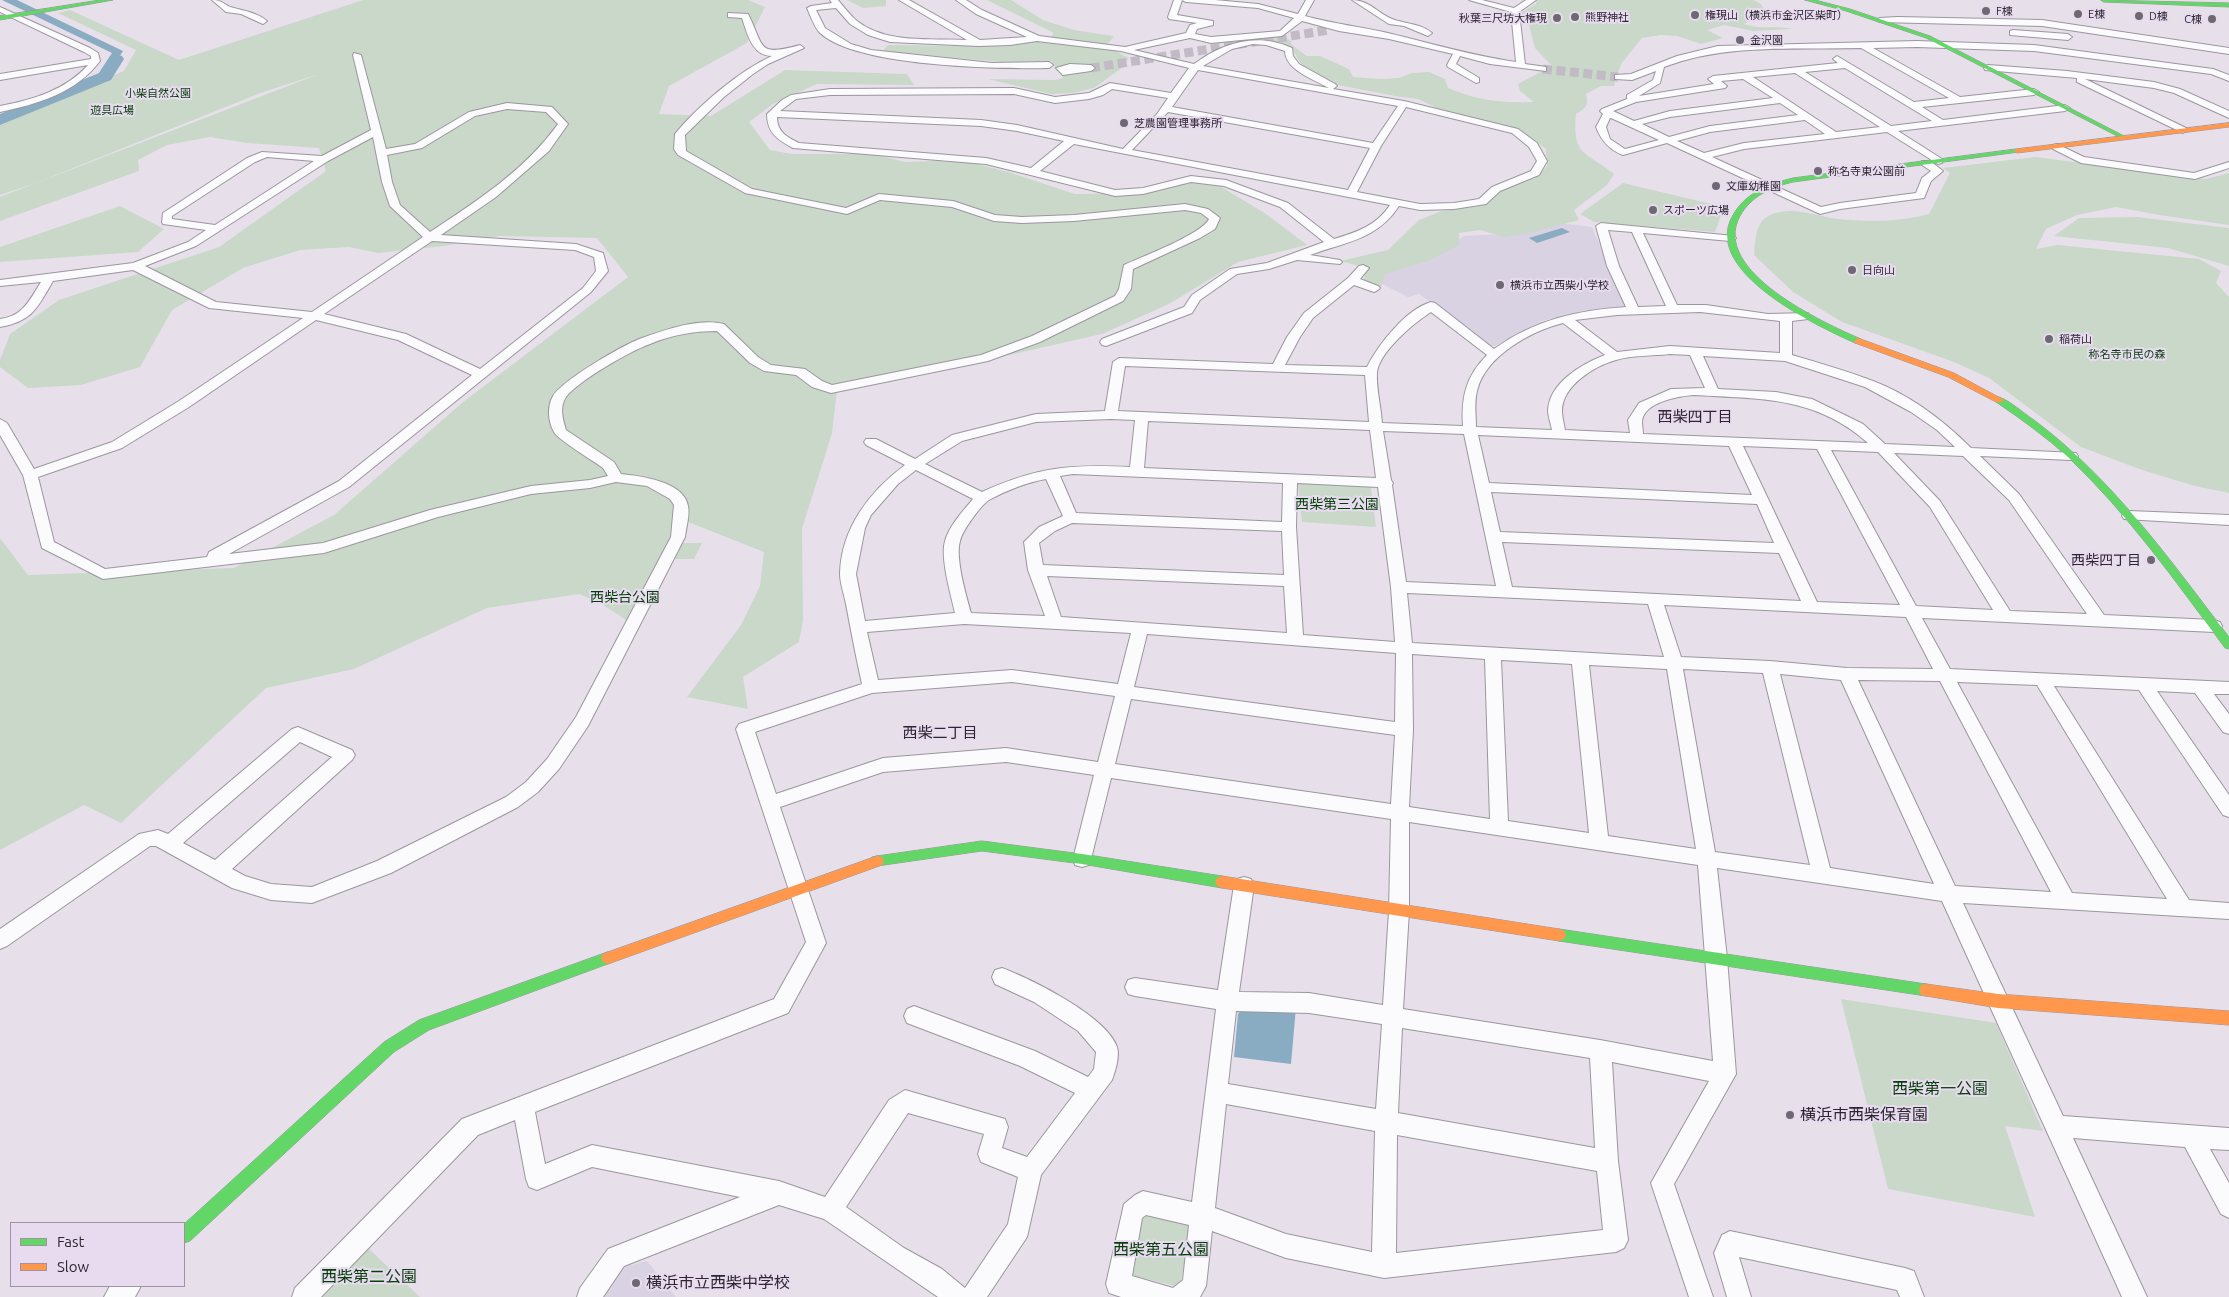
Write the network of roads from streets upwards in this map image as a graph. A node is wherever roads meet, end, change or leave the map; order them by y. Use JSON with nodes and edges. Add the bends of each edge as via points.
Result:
{"nodes":[{"id":1,"x":110,"y":0,"type":"edge"},
{"id":2,"x":903,"y":0,"type":"edge"},
{"id":3,"x":960,"y":0,"type":"edge"},
{"id":4,"x":1178,"y":0,"type":"edge"},
{"id":5,"x":1186,"y":0,"type":"edge"},
{"id":6,"x":1310,"y":0,"type":"edge"},
{"id":7,"x":1356,"y":0,"type":"edge"},
{"id":8,"x":1473,"y":0,"type":"edge"},
{"id":9,"x":1532,"y":0,"type":"edge"},
{"id":10,"x":2104,"y":0,"type":"edge"},
{"id":11,"x":1814,"y":1,"type":"edge"},
{"id":12,"x":219,"y":2,"type":"edge"},
{"id":13,"x":239,"y":2,"type":"dead end"},
{"id":14,"x":835,"y":2,"type":"edge"},
{"id":15,"x":1260,"y":3,"type":"edge"},
{"id":16,"x":2229,"y":5,"type":"edge"},
{"id":17,"x":0,"y":8,"type":"edge"},
{"id":18,"x":1515,"y":11,"type":"junction"},
{"id":19,"x":15,"y":15,"type":"junction"},
{"id":20,"x":731,"y":16,"type":"dead end"},
{"id":21,"x":0,"y":18,"type":"edge"},
{"id":22,"x":1300,"y":18,"type":"junction"},
{"id":23,"x":1880,"y":20,"type":"junction"},
{"id":24,"x":263,"y":21,"type":"dead end"},
{"id":25,"x":2003,"y":32,"type":"dead end"},
{"id":26,"x":1428,"y":33,"type":"dead end"},
{"id":27,"x":1190,"y":35,"type":"junction"},
{"id":28,"x":1974,"y":36,"type":"dead end"},
{"id":29,"x":1037,"y":38,"type":"junction"},
{"id":30,"x":2074,"y":38,"type":"dead end"},
{"id":31,"x":1211,"y":40,"type":"junction"},
{"id":32,"x":2092,"y":40,"type":"dead end"},
{"id":33,"x":979,"y":43,"type":"junction"},
{"id":34,"x":1941,"y":44,"type":"junction"},
{"id":35,"x":1814,"y":45,"type":"junction"},
{"id":36,"x":1862,"y":45,"type":"junction"},
{"id":37,"x":1229,"y":46,"type":"junction"},
{"id":38,"x":1984,"y":46,"type":"junction"},
{"id":39,"x":800,"y":48,"type":"dead end"},
{"id":40,"x":1122,"y":49,"type":"junction"},
{"id":41,"x":2165,"y":51,"type":"dead end"},
{"id":42,"x":783,"y":52,"type":"junction"},
{"id":43,"x":2229,"y":52,"type":"edge"},
{"id":44,"x":1458,"y":53,"type":"junction"},
{"id":45,"x":357,"y":56,"type":"dead end"},
{"id":46,"x":2211,"y":58,"type":"dead end"},
{"id":47,"x":96,"y":61,"type":"junction"},
{"id":48,"x":1846,"y":64,"type":"junction"},
{"id":49,"x":1049,"y":65,"type":"dead end"},
{"id":50,"x":1521,"y":66,"type":"junction"},
{"id":51,"x":1196,"y":67,"type":"junction"},
{"id":52,"x":1657,"y":68,"type":"junction"},
{"id":53,"x":1988,"y":68,"type":"junction"},
{"id":54,"x":1543,"y":69,"type":"tunnel mouth"},
{"id":55,"x":1796,"y":70,"type":"junction"},
{"id":56,"x":2208,"y":71,"type":"junction"},
{"id":57,"x":2067,"y":74,"type":"junction"},
{"id":58,"x":1745,"y":76,"type":"junction"},
{"id":59,"x":0,"y":77,"type":"edge"},
{"id":60,"x":1618,"y":77,"type":"tunnel mouth"},
{"id":61,"x":2229,"y":78,"type":"edge"},
{"id":62,"x":1476,"y":80,"type":"dead end"},
{"id":63,"x":2154,"y":85,"type":"junction"},
{"id":64,"x":2034,"y":92,"type":"junction"},
{"id":65,"x":1340,"y":93,"type":"junction"},
{"id":66,"x":1172,"y":96,"type":"junction"},
{"id":67,"x":1634,"y":99,"type":"junction"},
{"id":68,"x":1782,"y":100,"type":"junction"},
{"id":69,"x":1958,"y":100,"type":"junction"},
{"id":70,"x":1404,"y":104,"type":"junction"},
{"id":71,"x":1914,"y":105,"type":"junction"},
{"id":72,"x":2065,"y":108,"type":"junction"},
{"id":73,"x":0,"y":109,"type":"edge"},
{"id":74,"x":1165,"y":109,"type":"junction"},
{"id":75,"x":772,"y":114,"type":"junction"},
{"id":76,"x":1610,"y":115,"type":"junction"},
{"id":77,"x":2229,"y":116,"type":"edge"},
{"id":78,"x":1807,"y":117,"type":"junction"},
{"id":79,"x":1942,"y":123,"type":"junction"},
{"id":80,"x":1632,"y":124,"type":"junction"},
{"id":81,"x":2229,"y":125,"type":"edge"},
{"id":82,"x":1889,"y":129,"type":"junction"},
{"id":83,"x":2183,"y":130,"type":"junction"},
{"id":84,"x":375,"y":132,"type":"junction"},
{"id":85,"x":1834,"y":135,"type":"junction"},
{"id":86,"x":2125,"y":138,"type":"junction"},
{"id":87,"x":1072,"y":140,"type":"junction"},
{"id":88,"x":1666,"y":140,"type":"junction"},
{"id":89,"x":1376,"y":146,"type":"junction"},
{"id":90,"x":2056,"y":146,"type":"junction"},
{"id":91,"x":1125,"y":152,"type":"junction"},
{"id":92,"x":382,"y":153,"type":"junction"},
{"id":93,"x":1701,"y":157,"type":"junction"},
{"id":94,"x":324,"y":159,"type":"junction"},
{"id":95,"x":1932,"y":162,"type":"junction"},
{"id":96,"x":2229,"y":165,"type":"edge"},
{"id":97,"x":1033,"y":171,"type":"junction"},
{"id":98,"x":1767,"y":187,"type":"junction"},
{"id":99,"x":1351,"y":194,"type":"junction"},
{"id":100,"x":1397,"y":202,"type":"junction"},
{"id":101,"x":216,"y":228,"type":"junction"},
{"id":102,"x":1636,"y":229,"type":"junction"},
{"id":103,"x":429,"y":237,"type":"junction"},
{"id":104,"x":1730,"y":238,"type":"junction"},
{"id":105,"x":1332,"y":243,"type":"junction"},
{"id":106,"x":1295,"y":256,"type":"junction"},
{"id":107,"x":1336,"y":262,"type":"dead end"},
{"id":108,"x":135,"y":266,"type":"junction"},
{"id":109,"x":1363,"y":268,"type":"dead end"},
{"id":110,"x":49,"y":278,"type":"junction"},
{"id":111,"x":1354,"y":281,"type":"junction"},
{"id":112,"x":0,"y":283,"type":"edge"},
{"id":113,"x":1374,"y":288,"type":"dead end"},
{"id":114,"x":1410,"y":301,"type":"dead end"},
{"id":115,"x":1426,"y":309,"type":"junction"},
{"id":116,"x":1633,"y":309,"type":"junction"},
{"id":117,"x":1673,"y":309,"type":"junction"},
{"id":118,"x":317,"y":316,"type":"junction"},
{"id":119,"x":1804,"y":316,"type":"junction"},
{"id":120,"x":1565,"y":319,"type":"junction"},
{"id":121,"x":1786,"y":320,"type":"junction"},
{"id":122,"x":0,"y":323,"type":"edge"},
{"id":123,"x":1106,"y":342,"type":"dead end"},
{"id":124,"x":1694,"y":350,"type":"junction"},
{"id":125,"x":1494,"y":355,"type":"junction"},
{"id":126,"x":1614,"y":356,"type":"junction"},
{"id":127,"x":1786,"y":357,"type":"junction"},
{"id":128,"x":1277,"y":369,"type":"junction"},
{"id":129,"x":1371,"y":371,"type":"junction"},
{"id":130,"x":480,"y":374,"type":"junction"},
{"id":131,"x":1713,"y":391,"type":"junction"},
{"id":132,"x":1111,"y":415,"type":"junction"},
{"id":133,"x":1142,"y":416,"type":"junction"},
{"id":134,"x":0,"y":423,"type":"edge"},
{"id":135,"x":1376,"y":426,"type":"junction"},
{"id":136,"x":1470,"y":430,"type":"junction"},
{"id":137,"x":1559,"y":434,"type":"junction"},
{"id":138,"x":1637,"y":437,"type":"junction"},
{"id":139,"x":1734,"y":441,"type":"junction"},
{"id":140,"x":871,"y":442,"type":"dead end"},
{"id":141,"x":1822,"y":446,"type":"junction"},
{"id":142,"x":1883,"y":448,"type":"junction"},
{"id":143,"x":1967,"y":452,"type":"junction"},
{"id":144,"x":2071,"y":456,"type":"junction"},
{"id":145,"x":914,"y":465,"type":"junction"},
{"id":146,"x":1137,"y":472,"type":"junction"},
{"id":147,"x":1051,"y":473,"type":"junction"},
{"id":148,"x":30,"y":475,"type":"junction"},
{"id":149,"x":616,"y":478,"type":"junction"},
{"id":150,"x":1290,"y":479,"type":"junction"},
{"id":151,"x":1386,"y":483,"type":"junction"},
{"id":152,"x":1482,"y":487,"type":"junction"},
{"id":153,"x":982,"y":498,"type":"junction"},
{"id":154,"x":1762,"y":500,"type":"junction"},
{"id":155,"x":2129,"y":516,"type":"junction"},
{"id":156,"x":1071,"y":518,"type":"junction"},
{"id":157,"x":2229,"y":520,"type":"edge"},
{"id":158,"x":1289,"y":527,"type":"junction"},
{"id":159,"x":1493,"y":537,"type":"junction"},
{"id":160,"x":1785,"y":548,"type":"junction"},
{"id":161,"x":208,"y":560,"type":"junction"},
{"id":162,"x":1036,"y":570,"type":"junction"},
{"id":163,"x":1291,"y":581,"type":"junction"},
{"id":164,"x":1399,"y":587,"type":"junction"},
{"id":165,"x":1505,"y":591,"type":"junction"},
{"id":166,"x":1654,"y":598,"type":"junction"},
{"id":167,"x":1812,"y":607,"type":"junction"},
{"id":168,"x":1912,"y":612,"type":"junction"},
{"id":169,"x":2005,"y":616,"type":"junction"},
{"id":170,"x":964,"y":618,"type":"junction"},
{"id":171,"x":2100,"y":621,"type":"junction"},
{"id":172,"x":1055,"y":622,"type":"junction"},
{"id":173,"x":2214,"y":626,"type":"junction"},
{"id":174,"x":858,"y":627,"type":"junction"},
{"id":175,"x":1140,"y":628,"type":"junction"},
{"id":176,"x":1295,"y":640,"type":"junction"},
{"id":177,"x":2229,"y":645,"type":"edge"},
{"id":178,"x":1404,"y":648,"type":"junction"},
{"id":179,"x":1493,"y":654,"type":"junction"},
{"id":180,"x":1580,"y":659,"type":"junction"},
{"id":181,"x":1674,"y":662,"type":"junction"},
{"id":182,"x":1770,"y":667,"type":"junction"},
{"id":183,"x":1847,"y":674,"type":"junction"},
{"id":184,"x":1945,"y":675,"type":"junction"},
{"id":185,"x":2042,"y":680,"type":"junction"},
{"id":186,"x":2144,"y":685,"type":"junction"},
{"id":187,"x":871,"y":687,"type":"junction"},
{"id":188,"x":2200,"y":687,"type":"junction"},
{"id":189,"x":2229,"y":688,"type":"edge"},
{"id":190,"x":1124,"y":691,"type":"junction"},
{"id":191,"x":2229,"y":727,"type":"edge"},
{"id":192,"x":1404,"y":730,"type":"junction"},
{"id":193,"x":1104,"y":769,"type":"junction"},
{"id":194,"x":771,"y":803,"type":"junction"},
{"id":195,"x":2229,"y":810,"type":"edge"},
{"id":196,"x":1400,"y":813,"type":"junction"},
{"id":197,"x":1499,"y":827,"type":"junction"},
{"id":198,"x":1598,"y":842,"type":"junction"},
{"id":199,"x":169,"y":844,"type":"junction"},
{"id":200,"x":1707,"y":858,"type":"junction"},
{"id":201,"x":1082,"y":859,"type":"junction"},
{"id":202,"x":216,"y":871,"type":"junction"},
{"id":203,"x":1822,"y":876,"type":"junction"},
{"id":204,"x":1244,"y":885,"type":"junction"},
{"id":205,"x":796,"y":890,"type":"junction"},
{"id":206,"x":1948,"y":894,"type":"junction"},
{"id":207,"x":2066,"y":901,"type":"junction"},
{"id":208,"x":2183,"y":908,"type":"junction"},
{"id":209,"x":1399,"y":911,"type":"junction"},
{"id":210,"x":2229,"y":911,"type":"edge"},
{"id":211,"x":0,"y":940,"type":"edge"},
{"id":212,"x":1717,"y":958,"type":"junction"},
{"id":213,"x":1002,"y":977,"type":"dead end"},
{"id":214,"x":1135,"y":987,"type":"dead end"},
{"id":215,"x":1227,"y":1001,"type":"junction"},
{"id":216,"x":1998,"y":1001,"type":"junction"},
{"id":217,"x":914,"y":1016,"type":"dead end"},
{"id":218,"x":1392,"y":1017,"type":"junction"},
{"id":219,"x":2229,"y":1018,"type":"edge"},
{"id":220,"x":1600,"y":1050,"type":"junction"},
{"id":221,"x":1725,"y":1074,"type":"junction"},
{"id":222,"x":1090,"y":1090,"type":"junction"},
{"id":223,"x":1216,"y":1092,"type":"junction"},
{"id":224,"x":523,"y":1108,"type":"junction"},
{"id":225,"x":1386,"y":1123,"type":"junction"},
{"id":226,"x":2056,"y":1126,"type":"junction"},
{"id":227,"x":2191,"y":1136,"type":"junction"},
{"id":228,"x":2229,"y":1139,"type":"edge"},
{"id":229,"x":1606,"y":1162,"type":"junction"},
{"id":230,"x":1031,"y":1170,"type":"junction"},
{"id":231,"x":779,"y":1193,"type":"junction"},
{"id":232,"x":2229,"y":1206,"type":"edge"},
{"id":233,"x":830,"y":1210,"type":"junction"},
{"id":234,"x":1203,"y":1216,"type":"junction"},
{"id":235,"x":185,"y":1234,"type":"edge"},
{"id":236,"x":1384,"y":1266,"type":"junction"},
{"id":237,"x":128,"y":1287,"type":"edge"},
{"id":238,"x":116,"y":1297,"type":"edge"},
{"id":239,"x":304,"y":1297,"type":"edge"},
{"id":240,"x":588,"y":1297,"type":"edge"},
{"id":241,"x":957,"y":1297,"type":"edge"},
{"id":242,"x":973,"y":1297,"type":"edge"},
{"id":243,"x":1165,"y":1297,"type":"edge"},
{"id":244,"x":1182,"y":1297,"type":"edge"},
{"id":245,"x":1701,"y":1297,"type":"edge"},
{"id":246,"x":1739,"y":1297,"type":"edge"},
{"id":247,"x":1912,"y":1297,"type":"edge"},
{"id":248,"x":2135,"y":1297,"type":"edge"}],
"edges":[{"from":1,"to":19,"type":"street"},
{"from":2,"to":33,"type":"street"},
{"from":3,"to":29,"type":"street"},
{"from":4,"to":27,"type":"street","via":[[1172,17],[1210,23],[1193,26]]},
{"from":5,"to":15,"type":"street"},
{"from":6,"to":22,"type":"street"},
{"from":7,"to":26,"type":"street","via":[[1392,22]]},
{"from":8,"to":18,"type":"street"},
{"from":9,"to":18,"type":"street"},
{"from":10,"to":16,"type":"street"},
{"from":11,"to":23,"type":"street"},
{"from":12,"to":13,"type":"street"},
{"from":12,"to":24,"type":"street","via":[[229,10]]},
{"from":14,"to":33,"type":"street","via":[[852,22],[883,37]]},
{"from":14,"to":49,"type":"street","via":[[811,8],[822,30],[848,46],[870,54],[992,66]]},
{"from":15,"to":22,"type":"street"},
{"from":17,"to":19,"type":"street"},
{"from":18,"to":50,"type":"street"},
{"from":19,"to":21,"type":"street"},
{"from":19,"to":47,"type":"street","via":[[87,50],[95,55]]},
{"from":20,"to":42,"type":"street","via":[[745,16],[755,43],[767,54]]},
{"from":22,"to":31,"type":"street","via":[[1282,33]]},
{"from":22,"to":44,"type":"street","via":[[1334,29],[1389,36]]},
{"from":23,"to":34,"type":"street"},
{"from":23,"to":43,"type":"street","via":[[2042,23]]},
{"from":25,"to":30,"type":"street"},
{"from":27,"to":31,"type":"street"},
{"from":27,"to":40,"type":"street"},
{"from":28,"to":38,"type":"street"},
{"from":29,"to":33,"type":"street"},
{"from":29,"to":40,"type":"street"},
{"from":31,"to":37,"type":"street"},
{"from":32,"to":41,"type":"street"},
{"from":34,"to":36,"type":"street"},
{"from":34,"to":38,"type":"street"},
{"from":34,"to":53,"type":"street"},
{"from":35,"to":36,"type":"street"},
{"from":35,"to":48,"type":"street"},
{"from":35,"to":52,"type":"street","via":[[1718,49]]},
{"from":36,"to":69,"type":"street"},
{"from":37,"to":51,"type":"street"},
{"from":37,"to":65,"type":"street","via":[[1250,42],[1282,45],[1289,50],[1296,66]]},
{"from":38,"to":56,"type":"street","via":[[2051,50]]},
{"from":39,"to":42,"type":"street"},
{"from":40,"to":51,"type":"street"},
{"from":42,"to":149,"type":"street","via":[[734,81],[680,134],[679,149],[682,153],[749,191],[847,211],[879,197],[953,204],[994,218],[1022,220],[1186,207],[1204,211],[1215,218],[1204,232],[1128,267],[1125,289],[1118,298],[1036,339],[984,358],[831,389],[800,372],[768,368],[754,360],[720,327],[695,327],[645,341],[572,384],[559,397],[555,414],[560,432],[609,466]]},
{"from":44,"to":50,"type":"street"},
{"from":44,"to":62,"type":"street","via":[[1451,65]]},
{"from":45,"to":84,"type":"street"},
{"from":46,"to":56,"type":"street","via":[[2214,67]]},
{"from":47,"to":59,"type":"street"},
{"from":47,"to":73,"type":"street","via":[[73,84],[53,94]]},
{"from":48,"to":55,"type":"street"},
{"from":48,"to":71,"type":"street"},
{"from":50,"to":54,"type":"street"},
{"from":51,"to":65,"type":"street"},
{"from":51,"to":66,"type":"street"},
{"from":52,"to":60,"type":"street","via":[[1632,77]]},
{"from":52,"to":67,"type":"street","via":[[1661,69],[1657,80],[1630,97]]},
{"from":53,"to":57,"type":"street"},
{"from":53,"to":64,"type":"street"},
{"from":55,"to":58,"type":"street"},
{"from":55,"to":82,"type":"street"},
{"from":56,"to":61,"type":"street"},
{"from":56,"to":63,"type":"street"},
{"from":57,"to":63,"type":"street"},
{"from":57,"to":83,"type":"street"},
{"from":58,"to":67,"type":"street","via":[[1713,79],[1722,86]]},
{"from":58,"to":68,"type":"street"},
{"from":63,"to":77,"type":"street","via":[[2177,91]]},
{"from":64,"to":69,"type":"street"},
{"from":64,"to":72,"type":"street"},
{"from":65,"to":70,"type":"street"},
{"from":66,"to":74,"type":"street"},
{"from":66,"to":75,"type":"street","via":[[1110,86],[1089,96],[1054,100],[1014,91],[830,92],[794,97]]},
{"from":67,"to":76,"type":"street","via":[[1605,111]]},
{"from":68,"to":78,"type":"street"},
{"from":68,"to":80,"type":"street","via":[[1670,114]]},
{"from":69,"to":71,"type":"street"},
{"from":70,"to":89,"type":"street"},
{"from":70,"to":100,"type":"street","via":[[1515,132],[1533,145],[1542,161],[1535,172],[1496,189],[1482,202],[1420,207]]},
{"from":71,"to":79,"type":"street"},
{"from":72,"to":79,"type":"street"},
{"from":72,"to":86,"type":"street"},
{"from":74,"to":89,"type":"street"},
{"from":74,"to":91,"type":"street"},
{"from":75,"to":87,"type":"street","via":[[981,123]]},
{"from":75,"to":97,"type":"street","via":[[775,132],[797,146],[986,161]]},
{"from":76,"to":80,"type":"street"},
{"from":76,"to":88,"type":"street","via":[[1606,116],[1601,127],[1606,140],[1623,152]]},
{"from":78,"to":85,"type":"street"},
{"from":78,"to":88,"type":"street","via":[[1710,129]]},
{"from":79,"to":82,"type":"street"},
{"from":80,"to":88,"type":"street"},
{"from":81,"to":83,"type":"street"},
{"from":82,"to":85,"type":"street"},
{"from":82,"to":95,"type":"street"},
{"from":83,"to":86,"type":"street"},
{"from":84,"to":92,"type":"street"},
{"from":84,"to":94,"type":"street"},
{"from":85,"to":93,"type":"street","via":[[1744,146]]},
{"from":86,"to":90,"type":"street"},
{"from":87,"to":91,"type":"street"},
{"from":87,"to":97,"type":"street"},
{"from":88,"to":93,"type":"street"},
{"from":89,"to":99,"type":"street"},
{"from":90,"to":95,"type":"street"},
{"from":90,"to":96,"type":"street","via":[[2081,160],[2195,176]]},
{"from":91,"to":99,"type":"street"},
{"from":92,"to":103,"type":"street","via":[[387,182],[396,206]]},
{"from":92,"to":103,"type":"street","via":[[418,146],[472,114],[507,106],[549,109],[562,124],[545,149],[492,195]]},
{"from":93,"to":98,"type":"street"},
{"from":94,"to":101,"type":"street"},
{"from":94,"to":101,"type":"street","via":[[266,154],[250,160],[167,215],[167,222]]},
{"from":95,"to":98,"type":"street","via":[[1804,178]]},
{"from":95,"to":98,"type":"street","via":[[1938,171],[1926,180],[1920,196],[1820,211]]},
{"from":97,"to":105,"type":"street","via":[[1114,192],[1143,190],[1191,179],[1226,183],[1284,205]]},
{"from":98,"to":104,"type":"street","via":[[1752,194],[1743,205],[1734,220]]},
{"from":99,"to":100,"type":"street"},
{"from":100,"to":105,"type":"street","via":[[1386,220],[1366,233]]},
{"from":101,"to":108,"type":"street","via":[[192,244]]},
{"from":102,"to":104,"type":"street"},
{"from":102,"to":116,"type":"street","via":[[1601,226]]},
{"from":102,"to":117,"type":"street"},
{"from":103,"to":118,"type":"street"},
{"from":103,"to":130,"type":"street","via":[[576,247],[599,255],[602,271],[587,290]]},
{"from":104,"to":119,"type":"street","via":[[1746,269],[1762,287]]},
{"from":105,"to":106,"type":"street"},
{"from":106,"to":107,"type":"street"},
{"from":106,"to":123,"type":"street","via":[[1269,266],[1234,271],[1196,298],[1188,310]]},
{"from":108,"to":110,"type":"street"},
{"from":108,"to":118,"type":"street","via":[[213,305]]},
{"from":109,"to":111,"type":"street"},
{"from":110,"to":112,"type":"street"},
{"from":110,"to":122,"type":"street","via":[[25,317]]},
{"from":111,"to":113,"type":"street"},
{"from":111,"to":128,"type":"street","via":[[1328,298],[1298,328]]},
{"from":114,"to":115,"type":"street"},
{"from":115,"to":125,"type":"street","via":[[1431,306]]},
{"from":115,"to":129,"type":"street","via":[[1396,332]]},
{"from":116,"to":117,"type":"street"},
{"from":116,"to":120,"type":"street"},
{"from":117,"to":121,"type":"street"},
{"from":118,"to":130,"type":"street","via":[[402,337]]},
{"from":118,"to":148,"type":"street","via":[[117,445]]},
{"from":119,"to":121,"type":"street"},
{"from":119,"to":144,"type":"street","via":[[1983,389],[2012,407]]},
{"from":120,"to":125,"type":"street","via":[[1522,335]]},
{"from":120,"to":126,"type":"street"},
{"from":121,"to":127,"type":"street"},
{"from":124,"to":126,"type":"street"},
{"from":124,"to":127,"type":"street"},
{"from":124,"to":131,"type":"street"},
{"from":125,"to":136,"type":"street","via":[[1483,365],[1470,391]]},
{"from":126,"to":137,"type":"street","via":[[1594,364],[1569,382],[1555,410]]},
{"from":127,"to":143,"type":"street","via":[[1870,384],[1893,395],[1942,427]]},
{"from":128,"to":129,"type":"street"},
{"from":128,"to":132,"type":"street","via":[[1119,362]]},
{"from":129,"to":135,"type":"street"},
{"from":130,"to":161,"type":"street","via":[[344,484]]},
{"from":131,"to":138,"type":"street","via":[[1672,393],[1644,406],[1635,420]]},
{"from":131,"to":142,"type":"street","via":[[1807,402],[1858,427]]},
{"from":132,"to":133,"type":"street"},
{"from":132,"to":145,"type":"street","via":[[1036,418],[996,426],[957,438]]},
{"from":133,"to":135,"type":"street"},
{"from":133,"to":146,"type":"street"},
{"from":134,"to":148,"type":"street"},
{"from":135,"to":136,"type":"street"},
{"from":135,"to":151,"type":"street"},
{"from":136,"to":137,"type":"street"},
{"from":136,"to":152,"type":"street"},
{"from":137,"to":138,"type":"street"},
{"from":138,"to":139,"type":"street"},
{"from":139,"to":141,"type":"street"},
{"from":139,"to":154,"type":"street"},
{"from":140,"to":145,"type":"street"},
{"from":141,"to":142,"type":"street"},
{"from":141,"to":168,"type":"street"},
{"from":142,"to":143,"type":"street"},
{"from":142,"to":169,"type":"street","via":[[1935,504]]},
{"from":143,"to":144,"type":"street"},
{"from":143,"to":171,"type":"street","via":[[2014,497]]},
{"from":144,"to":155,"type":"street"},
{"from":145,"to":153,"type":"street"},
{"from":145,"to":174,"type":"street","via":[[894,481],[866,513],[858,528],[848,574]]},
{"from":146,"to":147,"type":"street","via":[[1073,470]]},
{"from":146,"to":150,"type":"street"},
{"from":147,"to":153,"type":"street"},
{"from":147,"to":156,"type":"street"},
{"from":148,"to":161,"type":"street","via":[[47,545],[104,574]]},
{"from":149,"to":161,"type":"street","via":[[531,490],[436,513],[324,548]]},
{"from":149,"to":202,"type":"street","via":[[650,482],[676,496],[682,505],[678,537],[582,721],[553,764],[532,786],[512,802],[384,867],[312,895],[271,892]]},
{"from":150,"to":151,"type":"street"},
{"from":150,"to":158,"type":"street"},
{"from":151,"to":164,"type":"street"},
{"from":152,"to":154,"type":"street"},
{"from":152,"to":159,"type":"street"},
{"from":153,"to":170,"type":"street","via":[[952,541],[953,571]]},
{"from":154,"to":160,"type":"street"},
{"from":155,"to":157,"type":"street"},
{"from":155,"to":173,"type":"street"},
{"from":156,"to":158,"type":"street"},
{"from":156,"to":162,"type":"street","via":[[1042,530],[1031,542]]},
{"from":158,"to":163,"type":"street"},
{"from":159,"to":160,"type":"street"},
{"from":159,"to":165,"type":"street"},
{"from":160,"to":167,"type":"street"},
{"from":162,"to":163,"type":"street"},
{"from":162,"to":172,"type":"street"},
{"from":163,"to":176,"type":"street"},
{"from":164,"to":165,"type":"street"},
{"from":164,"to":178,"type":"street"},
{"from":165,"to":166,"type":"street"},
{"from":166,"to":167,"type":"street"},
{"from":166,"to":181,"type":"street"},
{"from":167,"to":168,"type":"street"},
{"from":168,"to":169,"type":"street"},
{"from":168,"to":184,"type":"street"},
{"from":169,"to":171,"type":"street"},
{"from":170,"to":172,"type":"street"},
{"from":170,"to":174,"type":"street"},
{"from":171,"to":173,"type":"street"},
{"from":172,"to":175,"type":"street"},
{"from":173,"to":177,"type":"street"},
{"from":174,"to":187,"type":"street"},
{"from":175,"to":176,"type":"street"},
{"from":175,"to":190,"type":"street"},
{"from":176,"to":178,"type":"street"},
{"from":178,"to":179,"type":"street"},
{"from":178,"to":192,"type":"street"},
{"from":179,"to":180,"type":"street"},
{"from":179,"to":197,"type":"street"},
{"from":180,"to":181,"type":"street"},
{"from":180,"to":198,"type":"street"},
{"from":181,"to":182,"type":"street"},
{"from":181,"to":200,"type":"street"},
{"from":182,"to":183,"type":"street"},
{"from":182,"to":203,"type":"street"},
{"from":183,"to":184,"type":"street"},
{"from":183,"to":206,"type":"street"},
{"from":184,"to":185,"type":"street"},
{"from":184,"to":207,"type":"street"},
{"from":185,"to":186,"type":"street"},
{"from":185,"to":208,"type":"street"},
{"from":186,"to":188,"type":"street"},
{"from":186,"to":195,"type":"street"},
{"from":187,"to":190,"type":"street","via":[[1012,676]]},
{"from":187,"to":194,"type":"street","via":[[745,729]]},
{"from":188,"to":189,"type":"street"},
{"from":188,"to":191,"type":"street"},
{"from":190,"to":192,"type":"street"},
{"from":190,"to":193,"type":"street"},
{"from":192,"to":196,"type":"street"},
{"from":193,"to":194,"type":"street","via":[[1006,755],[884,765]]},
{"from":193,"to":196,"type":"street"},
{"from":193,"to":201,"type":"street"},
{"from":194,"to":205,"type":"street"},
{"from":196,"to":197,"type":"street"},
{"from":196,"to":209,"type":"street"},
{"from":197,"to":198,"type":"street"},
{"from":198,"to":200,"type":"street"},
{"from":199,"to":202,"type":"street"},
{"from":199,"to":202,"type":"street","via":[[293,732],[346,755]]},
{"from":199,"to":211,"type":"street","via":[[158,838],[146,839]]},
{"from":200,"to":203,"type":"street"},
{"from":200,"to":212,"type":"street"},
{"from":201,"to":204,"type":"street"},
{"from":201,"to":205,"type":"street","via":[[982,846],[879,860]]},
{"from":203,"to":206,"type":"street"},
{"from":204,"to":209,"type":"street"},
{"from":204,"to":215,"type":"street"},
{"from":205,"to":224,"type":"street","via":[[816,943],[781,1006]]},
{"from":205,"to":235,"type":"street","via":[[424,1025],[389,1047]]},
{"from":206,"to":207,"type":"street"},
{"from":206,"to":216,"type":"street"},
{"from":207,"to":208,"type":"street"},
{"from":208,"to":210,"type":"street"},
{"from":209,"to":212,"type":"street"},
{"from":209,"to":218,"type":"street"},
{"from":212,"to":216,"type":"street"},
{"from":212,"to":221,"type":"street"},
{"from":213,"to":222,"type":"street","via":[[1041,994],[1086,1024],[1107,1049],[1104,1073]]},
{"from":214,"to":215,"type":"street"},
{"from":215,"to":218,"type":"street","via":[[1309,1003]]},
{"from":215,"to":223,"type":"street"},
{"from":216,"to":219,"type":"street"},
{"from":216,"to":226,"type":"street"},
{"from":217,"to":222,"type":"street","via":[[1027,1058]]},
{"from":218,"to":220,"type":"street"},
{"from":218,"to":225,"type":"street"},
{"from":220,"to":221,"type":"street"},
{"from":220,"to":229,"type":"street"},
{"from":221,"to":245,"type":"street","via":[[1662,1184]]},
{"from":222,"to":230,"type":"street"},
{"from":223,"to":225,"type":"street"},
{"from":223,"to":234,"type":"street"},
{"from":224,"to":231,"type":"street","via":[[537,1178],[592,1156]]},
{"from":224,"to":239,"type":"street","via":[[470,1127]]},
{"from":225,"to":229,"type":"street"},
{"from":225,"to":236,"type":"street"},
{"from":226,"to":227,"type":"street"},
{"from":226,"to":248,"type":"street"},
{"from":227,"to":228,"type":"street"},
{"from":227,"to":232,"type":"street"},
{"from":229,"to":236,"type":"street","via":[[1616,1240]]},
{"from":230,"to":233,"type":"street","via":[[988,1154],[997,1127],[905,1101],[897,1108]]},
{"from":230,"to":242,"type":"street","via":[[1019,1229]]},
{"from":231,"to":233,"type":"street"},
{"from":231,"to":240,"type":"street","via":[[616,1257]]},
{"from":233,"to":241,"type":"street"},
{"from":234,"to":236,"type":"street","via":[[1286,1246]]},
{"from":234,"to":243,"type":"street","via":[[1142,1203],[1132,1212],[1118,1284]]},
{"from":234,"to":244,"type":"street","via":[[1194,1286]]},
{"from":237,"to":238,"type":"street"},
{"from":246,"to":247,"type":"street","via":[[1726,1253],[1730,1244],[1906,1280]]}]}
